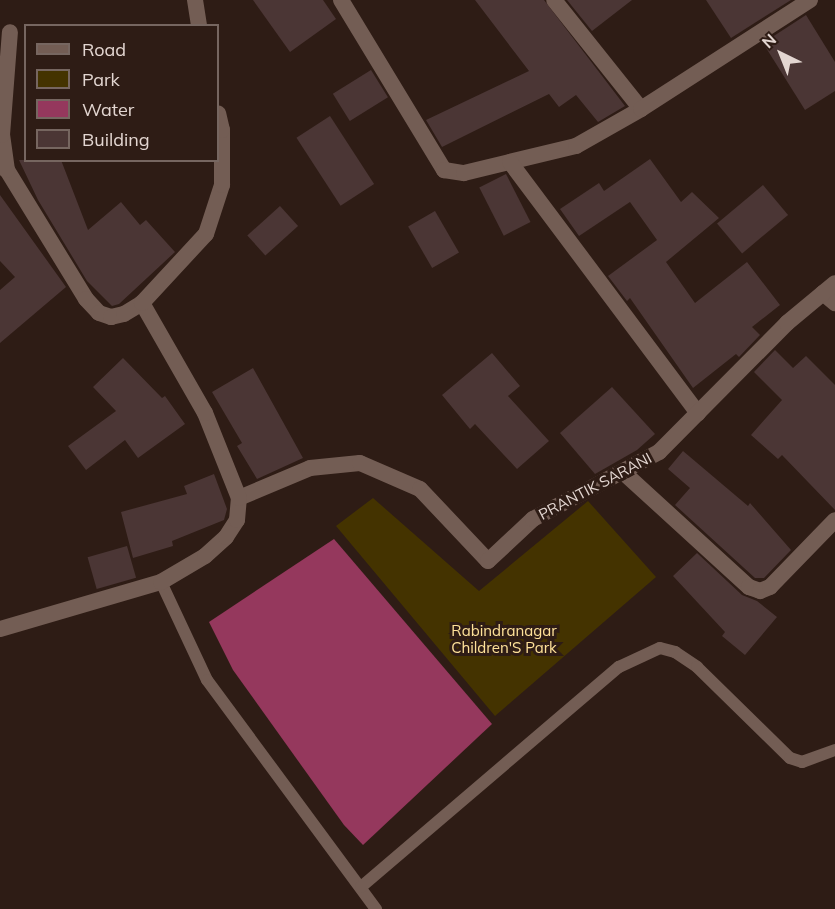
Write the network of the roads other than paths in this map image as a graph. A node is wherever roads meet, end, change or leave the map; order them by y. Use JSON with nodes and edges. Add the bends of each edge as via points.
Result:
{"nodes":[{"id":1,"x":195,"y":0,"type":"edge"},
{"id":2,"x":341,"y":0,"type":"edge"},
{"id":3,"x":554,"y":0,"type":"edge"},
{"id":4,"x":810,"y":0,"type":"edge"},
{"id":5,"x":199,"y":24,"type":"edge"},
{"id":6,"x":10,"y":32,"type":"dead end"},
{"id":7,"x":641,"y":109,"type":"junction"},
{"id":8,"x":219,"y":117,"type":"edge"},
{"id":9,"x":510,"y":162,"type":"junction"},
{"id":10,"x":4,"y":168,"type":"edge"},
{"id":11,"x":831,"y":293,"type":"edge"},
{"id":12,"x":142,"y":303,"type":"junction"},
{"id":13,"x":698,"y":413,"type":"junction"},
{"id":14,"x":623,"y":472,"type":"junction"},
{"id":15,"x":239,"y":498,"type":"junction"},
{"id":16,"x":835,"y":520,"type":"edge"},
{"id":17,"x":161,"y":582,"type":"junction"},
{"id":18,"x":0,"y":629,"type":"edge"},
{"id":19,"x":835,"y":750,"type":"edge"},
{"id":20,"x":361,"y":887,"type":"junction"},
{"id":21,"x":376,"y":909,"type":"edge"}],
"edges":[{"from":1,"to":5,"type":"street"},
{"from":2,"to":9,"type":"street","via":[[444,170],[464,173]]},
{"from":3,"to":7,"type":"street"},
{"from":4,"to":7,"type":"street"},
{"from":6,"to":10,"type":"street","via":[[2,135]]},
{"from":7,"to":9,"type":"street","via":[[576,146]]},
{"from":8,"to":12,"type":"street","via":[[222,185],[206,234]]},
{"from":9,"to":13,"type":"street"},
{"from":10,"to":12,"type":"street","via":[[86,299],[99,313],[117,316]]},
{"from":11,"to":13,"type":"street","name":"PRANTIK SARANI","via":[[787,323]]},
{"from":12,"to":15,"type":"street","via":[[205,413]]},
{"from":13,"to":14,"type":"street","name":"PRANTIK SARANI","via":[[659,452]]},
{"from":14,"to":15,"type":"street","name":"PRANTIK SARANI","via":[[533,519],[488,561],[420,489],[360,463],[310,468]]},
{"from":14,"to":16,"type":"street","via":[[749,587],[760,591],[770,587]]},
{"from":15,"to":17,"type":"street","via":[[237,520],[226,537],[205,556]]},
{"from":17,"to":18,"type":"street"},
{"from":17,"to":20,"type":"lane","via":[[207,680]]},
{"from":19,"to":20,"type":"lane","via":[[802,762],[790,758],[697,667],[675,651],[660,648],[619,667]]},
{"from":20,"to":21,"type":"lane"}]}
